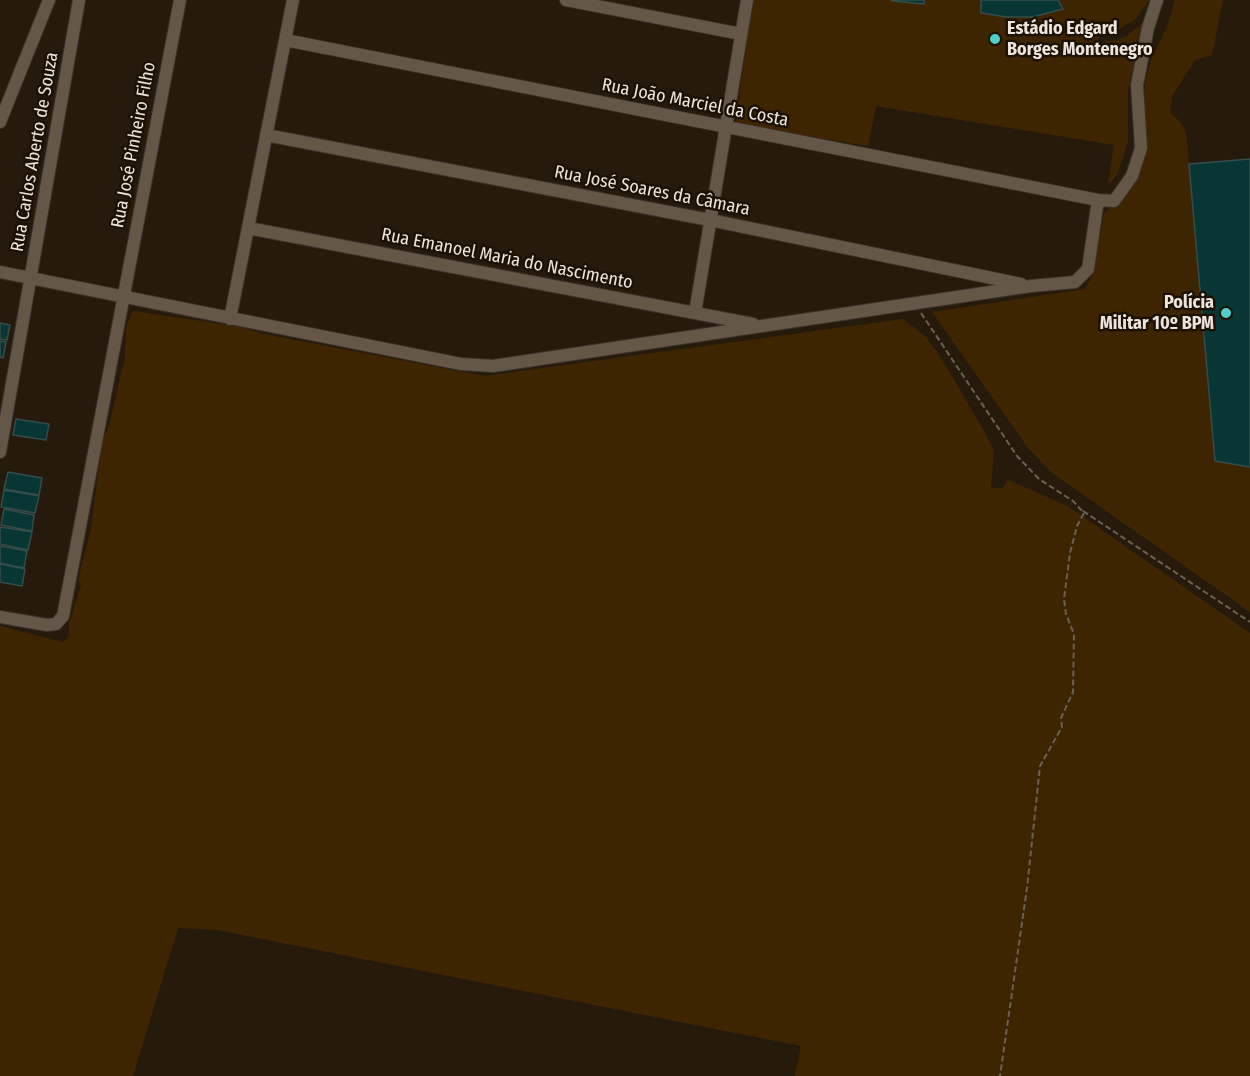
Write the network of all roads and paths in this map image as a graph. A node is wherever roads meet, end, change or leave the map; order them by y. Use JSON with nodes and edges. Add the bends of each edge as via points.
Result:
{"nodes":[{"id":1,"x":49,"y":0,"type":"edge"},
{"id":2,"x":79,"y":0,"type":"edge"},
{"id":3,"x":180,"y":0,"type":"edge"},
{"id":4,"x":293,"y":0,"type":"edge"},
{"id":5,"x":566,"y":0,"type":"edge"},
{"id":6,"x":747,"y":0,"type":"edge"},
{"id":7,"x":1157,"y":0,"type":"edge"},
{"id":8,"x":741,"y":34,"type":"junction"},
{"id":9,"x":285,"y":40,"type":"junction"},
{"id":10,"x":0,"y":122,"type":"edge"},
{"id":11,"x":728,"y":128,"type":"junction"},
{"id":12,"x":266,"y":135,"type":"junction"},
{"id":13,"x":1098,"y":200,"type":"junction"},
{"id":14,"x":710,"y":220,"type":"junction"},
{"id":15,"x":248,"y":228,"type":"junction"},
{"id":16,"x":0,"y":272,"type":"edge"},
{"id":17,"x":32,"y":280,"type":"junction"},
{"id":18,"x":1031,"y":286,"type":"junction"},
{"id":19,"x":124,"y":296,"type":"junction"},
{"id":20,"x":915,"y":304,"type":"junction"},
{"id":21,"x":696,"y":313,"type":"junction"},
{"id":22,"x":230,"y":319,"type":"junction"},
{"id":23,"x":760,"y":325,"type":"junction"},
{"id":24,"x":0,"y":452,"type":"edge"},
{"id":25,"x":1081,"y":510,"type":"junction"},
{"id":26,"x":0,"y":617,"type":"edge"},
{"id":27,"x":1250,"y":622,"type":"edge"},
{"id":28,"x":1000,"y":1076,"type":"edge"}],
"edges":[{"from":1,"to":10,"type":"street"},
{"from":2,"to":17,"type":"street","name":"Rua Carlos Aberto de Souza"},
{"from":3,"to":19,"type":"street","name":"Rua José Pinheiro Filho"},
{"from":4,"to":9,"type":"street"},
{"from":5,"to":8,"type":"street"},
{"from":6,"to":8,"type":"street"},
{"from":7,"to":13,"type":"street","via":[[1137,85],[1142,148],[1131,176],[1114,201]]},
{"from":8,"to":11,"type":"street"},
{"from":9,"to":11,"type":"street","name":"Rua João Marciel da Costa"},
{"from":9,"to":12,"type":"street"},
{"from":11,"to":13,"type":"street","name":"Rua João Marciel da Costa"},
{"from":11,"to":14,"type":"street"},
{"from":12,"to":14,"type":"street","name":"Rua José Soares da Câmara"},
{"from":12,"to":15,"type":"street"},
{"from":13,"to":18,"type":"street","via":[[1088,269],[1083,278]]},
{"from":14,"to":18,"type":"street","name":"Rua José Soares da Câmara"},
{"from":14,"to":21,"type":"street"},
{"from":15,"to":21,"type":"street","name":"Rua Emanoel Maria do Nascimento"},
{"from":15,"to":22,"type":"street"},
{"from":16,"to":17,"type":"street"},
{"from":17,"to":19,"type":"street"},
{"from":17,"to":24,"type":"street","name":"Rua Carlos Aberto de Souza"},
{"from":18,"to":20,"type":"street"},
{"from":19,"to":22,"type":"street"},
{"from":19,"to":26,"type":"street","name":"Rua José Pinheiro Filho","via":[[63,616],[56,624],[47,625]]},
{"from":20,"to":23,"type":"street"},
{"from":20,"to":25,"type":"path","via":[[1017,456],[1039,479]]},
{"from":21,"to":23,"type":"street","name":"Rua Emanoel Maria do Nascimento"},
{"from":22,"to":23,"type":"street","via":[[461,364],[493,366]]},
{"from":25,"to":27,"type":"path"},
{"from":25,"to":28,"type":"path","via":[[1084,513],[1070,553],[1064,598],[1074,634],[1073,692],[1061,718],[1062,727],[1040,766]]}]}
